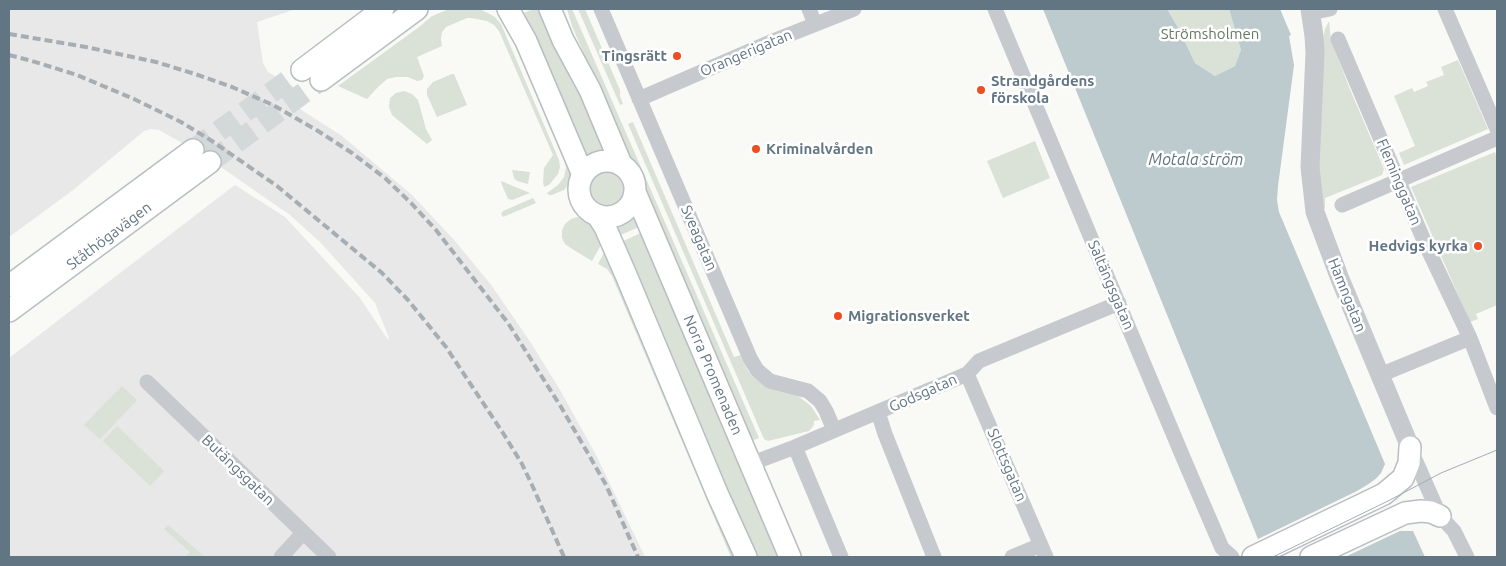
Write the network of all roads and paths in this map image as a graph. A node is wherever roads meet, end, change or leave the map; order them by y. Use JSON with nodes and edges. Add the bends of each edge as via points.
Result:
{"nodes":[{"id":1,"x":383,"y":9,"type":"edge"},
{"id":2,"x":417,"y":9,"type":"edge"},
{"id":3,"x":508,"y":9,"type":"edge"},
{"id":4,"x":550,"y":9,"type":"edge"},
{"id":5,"x":560,"y":9,"type":"edge"},
{"id":6,"x":601,"y":9,"type":"edge"},
{"id":7,"x":809,"y":9,"type":"edge"},
{"id":8,"x":854,"y":9,"type":"edge"},
{"id":9,"x":995,"y":9,"type":"edge"},
{"id":10,"x":1330,"y":9,"type":"edge"},
{"id":11,"x":1445,"y":9,"type":"edge"},
{"id":12,"x":1310,"y":11,"type":"edge"},
{"id":13,"x":816,"y":24,"type":"junction"},
{"id":14,"x":1338,"y":38,"type":"dead end"},
{"id":15,"x":302,"y":70,"type":"tunnel mouth"},
{"id":16,"x":321,"y":80,"type":"tunnel mouth"},
{"id":17,"x":590,"y":90,"type":"junction"},
{"id":18,"x":639,"y":99,"type":"junction"},
{"id":19,"x":1497,"y":129,"type":"edge"},
{"id":20,"x":1497,"y":138,"type":"edge"},
{"id":21,"x":192,"y":150,"type":"tunnel mouth"},
{"id":22,"x":210,"y":162,"type":"tunnel mouth"},
{"id":23,"x":620,"y":164,"type":"junction"},
{"id":24,"x":583,"y":175,"type":"junction"},
{"id":25,"x":1398,"y":180,"type":"junction"},
{"id":26,"x":635,"y":192,"type":"junction"},
{"id":27,"x":1342,"y":205,"type":"dead end"},
{"id":28,"x":598,"y":216,"type":"junction"},
{"id":29,"x":9,"y":286,"type":"edge"},
{"id":30,"x":1119,"y":303,"type":"junction"},
{"id":31,"x":9,"y":311,"type":"edge"},
{"id":32,"x":1470,"y":338,"type":"junction"},
{"id":33,"x":967,"y":374,"type":"junction"},
{"id":34,"x":1380,"y":375,"type":"junction"},
{"id":35,"x":147,"y":382,"type":"dead end"},
{"id":36,"x":1497,"y":408,"type":"edge"},
{"id":37,"x":878,"y":412,"type":"junction"},
{"id":38,"x":834,"y":430,"type":"junction"},
{"id":39,"x":795,"y":447,"type":"junction"},
{"id":40,"x":1410,"y":447,"type":"junction"},
{"id":41,"x":750,"y":464,"type":"junction"},
{"id":42,"x":1440,"y":516,"type":"junction"},
{"id":43,"x":303,"y":533,"type":"junction"},
{"id":44,"x":1043,"y":551,"type":"edge"},
{"id":45,"x":281,"y":557,"type":"edge"},
{"id":46,"x":329,"y":557,"type":"edge"},
{"id":47,"x":746,"y":557,"type":"edge"},
{"id":48,"x":790,"y":557,"type":"edge"},
{"id":49,"x":841,"y":557,"type":"edge"},
{"id":50,"x":934,"y":557,"type":"edge"},
{"id":51,"x":1012,"y":557,"type":"edge"},
{"id":52,"x":1232,"y":557,"type":"edge"},
{"id":53,"x":1254,"y":557,"type":"edge"},
{"id":54,"x":1311,"y":557,"type":"edge"},
{"id":55,"x":1467,"y":557,"type":"edge"}],
"edges":[{"from":1,"to":15,"type":"main road"},
{"from":2,"to":16,"type":"main road"},
{"from":3,"to":24,"type":"main road","via":[[526,41]]},
{"from":4,"to":17,"type":"main road"},
{"from":5,"to":17,"type":"main road"},
{"from":6,"to":18,"type":"street","name":"Sveagatan"},
{"from":7,"to":13,"type":"street"},
{"from":8,"to":13,"type":"street","name":"Orangerigatan"},
{"from":9,"to":30,"type":"street","name":"Saltängsgatan"},
{"from":10,"to":12,"type":"street"},
{"from":11,"to":19,"type":"street"},
{"from":12,"to":34,"type":"street","name":"Hamngatan","via":[[1315,53],[1310,167],[1315,212]]},
{"from":13,"to":18,"type":"street","name":"Orangerigatan"},
{"from":14,"to":25,"type":"street","name":"Fleminggatan"},
{"from":17,"to":23,"type":"main road"},
{"from":18,"to":38,"type":"street","name":"Sveagatan","via":[[757,370],[770,380],[808,391],[820,401]]},
{"from":20,"to":25,"type":"street"},
{"from":21,"to":29,"type":"main road","name":"Ståthögavägen"},
{"from":22,"to":31,"type":"main road","name":"Ståthögavägen"},
{"from":23,"to":24,"type":"main road","via":[[607,160],[599,162]]},
{"from":23,"to":26,"type":"main road","via":[[632,176]]},
{"from":24,"to":28,"type":"main road","via":[[580,198],[586,208]]},
{"from":25,"to":27,"type":"street"},
{"from":25,"to":32,"type":"street","name":"Fleminggatan"},
{"from":26,"to":28,"type":"main road","via":[[629,208],[622,213]]},
{"from":26,"to":41,"type":"main road","name":"Norra Promenaden"},
{"from":28,"to":47,"type":"main road"},
{"from":30,"to":33,"type":"street","name":"Godsgatan","via":[[979,361]]},
{"from":30,"to":52,"type":"street","name":"Saltängsgatan","via":[[1222,548]]},
{"from":32,"to":34,"type":"street"},
{"from":32,"to":36,"type":"street","name":"Fleminggatan"},
{"from":33,"to":37,"type":"street","name":"Godsgatan"},
{"from":33,"to":44,"type":"street","name":"Slottsgatan"},
{"from":34,"to":40,"type":"street","name":"Hamngatan"},
{"from":35,"to":43,"type":"street","name":"Butängsgatan"},
{"from":37,"to":38,"type":"street","name":"Godsgatan"},
{"from":37,"to":50,"type":"street"},
{"from":38,"to":39,"type":"street","name":"Godsgatan"},
{"from":39,"to":41,"type":"street","name":"Godsgatan"},
{"from":39,"to":49,"type":"street"},
{"from":40,"to":42,"type":"street","name":"Hamngatan"},
{"from":40,"to":53,"type":"main road","via":[[1409,463],[1403,478],[1384,494]]},
{"from":41,"to":48,"type":"main road","name":"Norra Promenaden"},
{"from":42,"to":54,"type":"main road","via":[[1431,512],[1405,513]]},
{"from":42,"to":55,"type":"street","name":"Hamngatan","via":[[1454,532]]},
{"from":43,"to":45,"type":"street"},
{"from":43,"to":46,"type":"street","name":"Butängsgatan"},
{"from":44,"to":51,"type":"street"}]}
